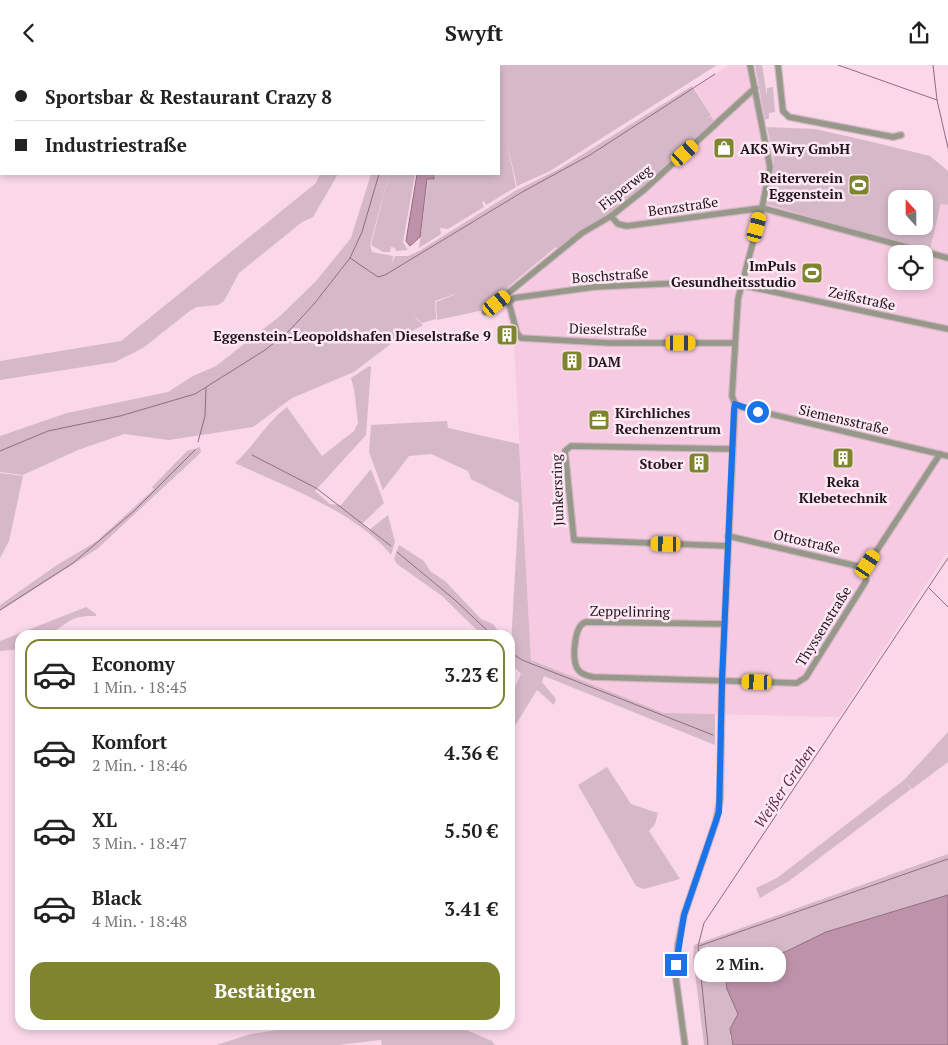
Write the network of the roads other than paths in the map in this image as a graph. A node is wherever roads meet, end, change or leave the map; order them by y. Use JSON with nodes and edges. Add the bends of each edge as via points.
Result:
{"nodes":[{"id":1,"x":750,"y":65,"type":"edge"},
{"id":2,"x":778,"y":65,"type":"edge"},
{"id":3,"x":755,"y":89,"type":"junction"},
{"id":4,"x":901,"y":135,"type":"dead end"},
{"id":5,"x":762,"y":208,"type":"junction"},
{"id":6,"x":610,"y":216,"type":"junction"},
{"id":7,"x":948,"y":258,"type":"edge"},
{"id":8,"x":741,"y":285,"type":"junction"},
{"id":9,"x":511,"y":300,"type":"joint"},
{"id":10,"x":485,"y":312,"type":"dead end"},
{"id":11,"x":948,"y":329,"type":"edge"},
{"id":12,"x":735,"y":343,"type":"junction"},
{"id":13,"x":735,"y":404,"type":"junction"},
{"id":14,"x":732,"y":449,"type":"junction"},
{"id":15,"x":940,"y":454,"type":"junction"},
{"id":16,"x":948,"y":456,"type":"edge"},
{"id":17,"x":728,"y":536,"type":"junction"},
{"id":18,"x":728,"y":546,"type":"junction"},
{"id":19,"x":863,"y":566,"type":"junction"},
{"id":20,"x":724,"y":624,"type":"junction"},
{"id":21,"x":722,"y":681,"type":"junction"},
{"id":22,"x":685,"y":1045,"type":"edge"}],
"edges":[{"from":1,"to":3,"type":"street"},
{"from":2,"to":4,"type":"street","via":[[783,111],[789,117],[893,137]]},
{"from":3,"to":5,"type":"street","via":[[770,167]]},
{"from":3,"to":6,"type":"street","name":"Fisperweg","via":[[645,189]]},
{"from":5,"to":6,"type":"street","name":"Benzstraße","via":[[627,226],[618,224]]},
{"from":5,"to":7,"type":"street"},
{"from":5,"to":8,"type":"street"},
{"from":6,"to":10,"type":"street","name":"Fisperweg","via":[[582,233]]},
{"from":8,"to":9,"type":"street","name":"Boschstraße","via":[[682,283],[594,287]]},
{"from":8,"to":11,"type":"street","name":"Zeißstraße"},
{"from":8,"to":12,"type":"street"},
{"from":9,"to":12,"type":"street","name":"Dieselstraße","via":[[509,303],[521,338],[609,343]]},
{"from":12,"to":13,"type":"street","via":[[732,396]]},
{"from":13,"to":14,"type":"street"},
{"from":13,"to":15,"type":"street","name":"Siemensstraße"},
{"from":14,"to":17,"type":"street"},
{"from":14,"to":18,"type":"street","name":"Junkersring","via":[[570,446],[566,451],[574,540]]},
{"from":15,"to":16,"type":"street","name":"Siemensstraße"},
{"from":15,"to":19,"type":"street","via":[[868,564]]},
{"from":17,"to":18,"type":"street"},
{"from":17,"to":19,"type":"street","name":"Ottostraße"},
{"from":18,"to":20,"type":"street"},
{"from":19,"to":21,"type":"street","name":"Thyssenstraße","via":[[866,581],[802,680],[792,684]]},
{"from":20,"to":21,"type":"street"},
{"from":20,"to":21,"type":"street","name":"Zeppelinring","via":[[586,622],[576,631],[576,666],[586,676]]},
{"from":21,"to":22,"type":"street","via":[[719,812],[684,915],[678,944],[676,979]]}]}
